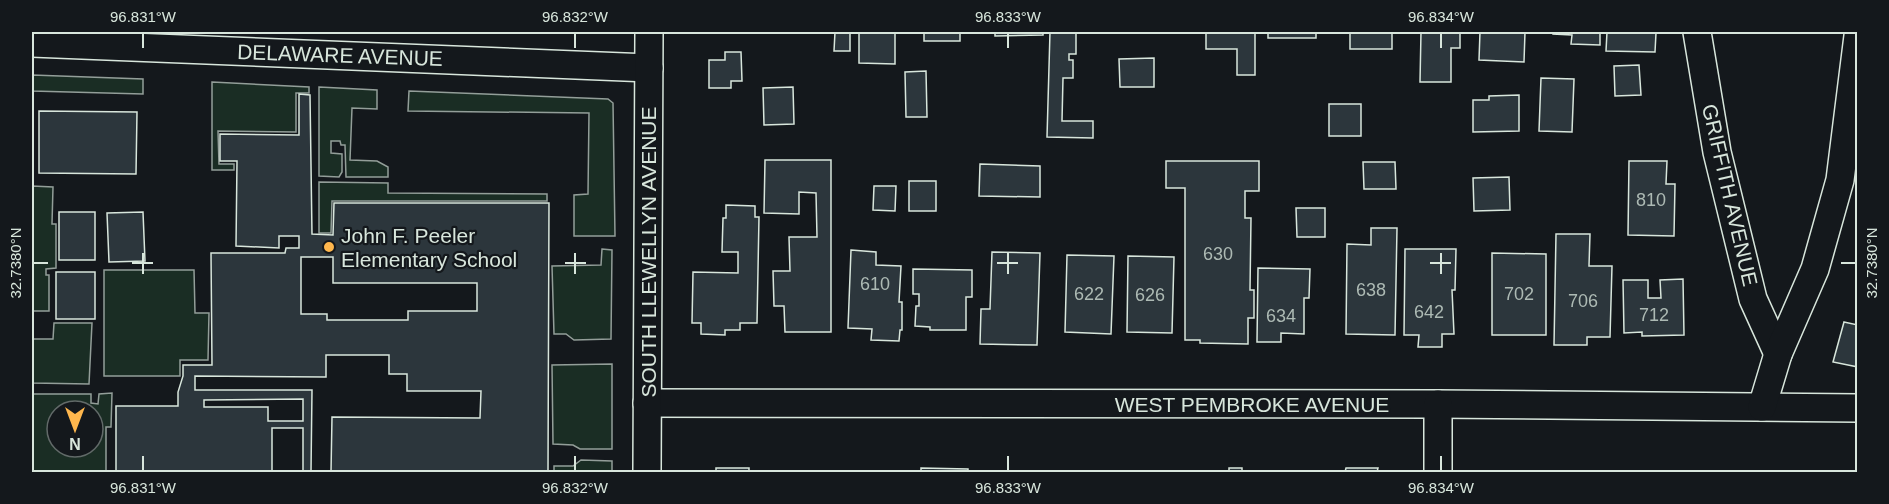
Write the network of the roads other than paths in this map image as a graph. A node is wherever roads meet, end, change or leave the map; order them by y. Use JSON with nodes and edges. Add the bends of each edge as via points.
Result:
{"nodes":[{"id":1,"x":649,"y":32,"type":"edge"},
{"id":2,"x":1697,"y":32,"type":"edge"},
{"id":3,"x":1857,"y":36,"type":"edge"},
{"id":4,"x":42,"y":40,"type":"edge"},
{"id":5,"x":649,"y":68,"type":"junction"},
{"id":6,"x":1778,"y":354,"type":"junction"},
{"id":7,"x":647,"y":403,"type":"junction"},
{"id":8,"x":1438,"y":404,"type":"junction"},
{"id":9,"x":1762,"y":407,"type":"junction"},
{"id":10,"x":1857,"y":408,"type":"edge"},
{"id":11,"x":647,"y":472,"type":"edge"},
{"id":12,"x":1438,"y":472,"type":"edge"}],
"edges":[{"from":1,"to":5,"type":"street","name":"SOUTH LLEWELLYN AVENUE"},
{"from":2,"to":6,"type":"street","name":"GRIFFITH AVENUE","via":[[1717,152],[1753,299]]},
{"from":3,"to":6,"type":"street","via":[[1840,180],[1815,269]]},
{"from":4,"to":5,"type":"street","name":"DELAWARE AVENUE"},
{"from":5,"to":7,"type":"street","name":"SOUTH LLEWELLYN AVENUE"},
{"from":6,"to":9,"type":"street"},
{"from":7,"to":8,"type":"street","name":"WEST PEMBROKE AVENUE"},
{"from":7,"to":11,"type":"street","name":"SOUTH LLEWELLYN AVENUE"},
{"from":8,"to":9,"type":"street","name":"WEST PEMBROKE AVENUE"},
{"from":8,"to":12,"type":"street"},
{"from":9,"to":10,"type":"street","name":"WEST PEMBROKE AVENUE"}]}
